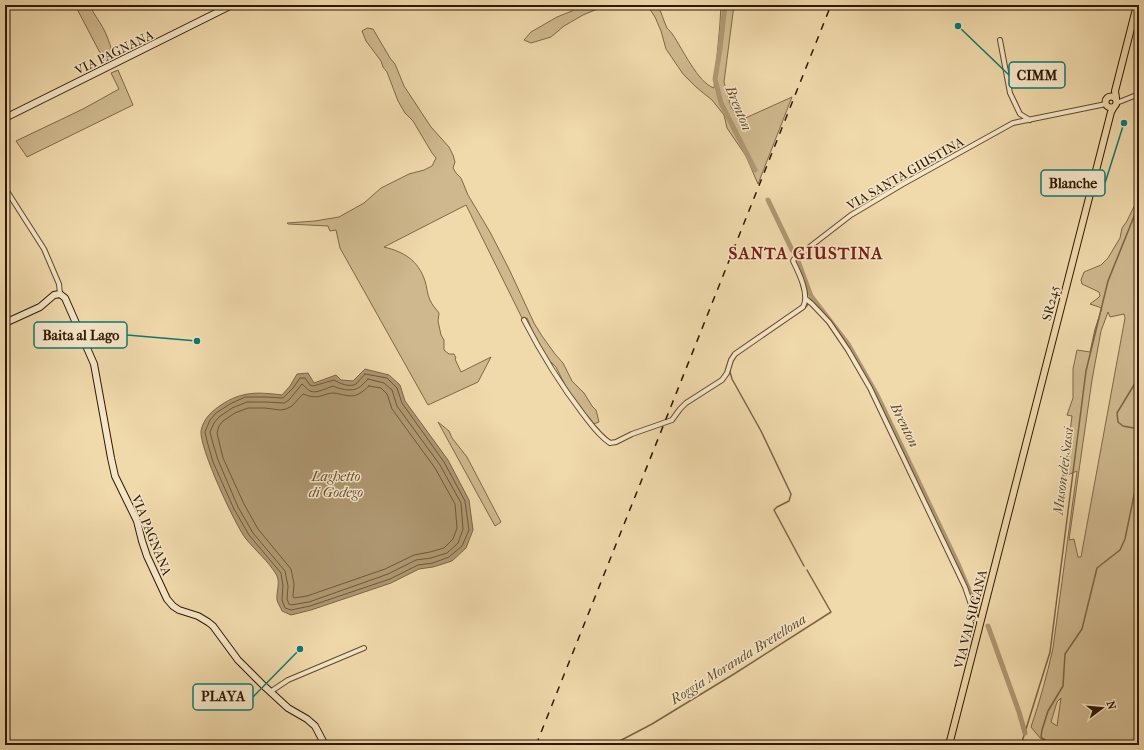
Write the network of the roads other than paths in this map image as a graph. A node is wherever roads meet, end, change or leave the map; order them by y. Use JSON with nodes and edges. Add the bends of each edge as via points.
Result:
{"nodes":[{"id":1,"x":232,"y":5,"type":"edge"},
{"id":2,"x":1137,"y":5,"type":"edge"},
{"id":3,"x":1000,"y":40,"type":"dead end"},
{"id":4,"x":1139,"y":94,"type":"edge"},
{"id":5,"x":1112,"y":102,"type":"junction"},
{"id":6,"x":5,"y":118,"type":"edge"},
{"id":7,"x":1030,"y":120,"type":"junction"},
{"id":8,"x":5,"y":188,"type":"edge"},
{"id":9,"x":60,"y":294,"type":"junction"},
{"id":10,"x":807,"y":300,"type":"junction"},
{"id":11,"x":524,"y":320,"type":"dead end"},
{"id":12,"x":5,"y":323,"type":"edge"},
{"id":13,"x":1012,"y":498,"type":"joint"},
{"id":14,"x":981,"y":621,"type":"junction"},
{"id":15,"x":364,"y":648,"type":"dead end"},
{"id":16,"x":270,"y":692,"type":"junction"},
{"id":17,"x":324,"y":745,"type":"edge"},
{"id":18,"x":949,"y":745,"type":"edge"}],
"edges":[{"from":1,"to":6,"type":"street","name":"VIA PAGNANA"},
{"from":2,"to":5,"type":"main road","name":"SR245","number":"SR245"},
{"from":3,"to":7,"type":"street","via":[[1010,93],[1020,114]]},
{"from":4,"to":5,"type":"street","name":"VIA SANTA GIUSTINA"},
{"from":5,"to":7,"type":"street","name":"VIA SANTA GIUSTINA"},
{"from":5,"to":13,"type":"main road","name":"SR245","number":"SR245"},
{"from":7,"to":10,"type":"street","name":"VIA SANTA GIUSTINA","via":[[1013,124],[903,184],[851,215],[794,259]]},
{"from":8,"to":9,"type":"street","name":"VIA PAGNANA","via":[[44,250],[59,284]]},
{"from":9,"to":12,"type":"street","via":[[54,295],[40,307]]},
{"from":9,"to":16,"type":"street","name":"VIA PAGNANA","via":[[66,299],[93,360],[114,473],[137,521],[147,556],[165,594],[177,609],[198,616],[213,626],[242,664]]},
{"from":10,"to":11,"type":"street","via":[[798,311],[735,354],[722,380],[686,404],[672,420],[610,443],[598,434],[570,397]]},
{"from":10,"to":14,"type":"street","via":[[827,319],[870,388],[965,587],[976,619]]},
{"from":13,"to":14,"type":"main road","name":"VIA VALSUGANA","number":"SR245"},
{"from":14,"to":18,"type":"main road","name":"VIA VALSUGANA","number":"SR245"},
{"from":15,"to":16,"type":"street","via":[[288,680]]},
{"from":16,"to":17,"type":"street","name":"VIA PAGNANA","via":[[288,708],[311,722]]}]}
